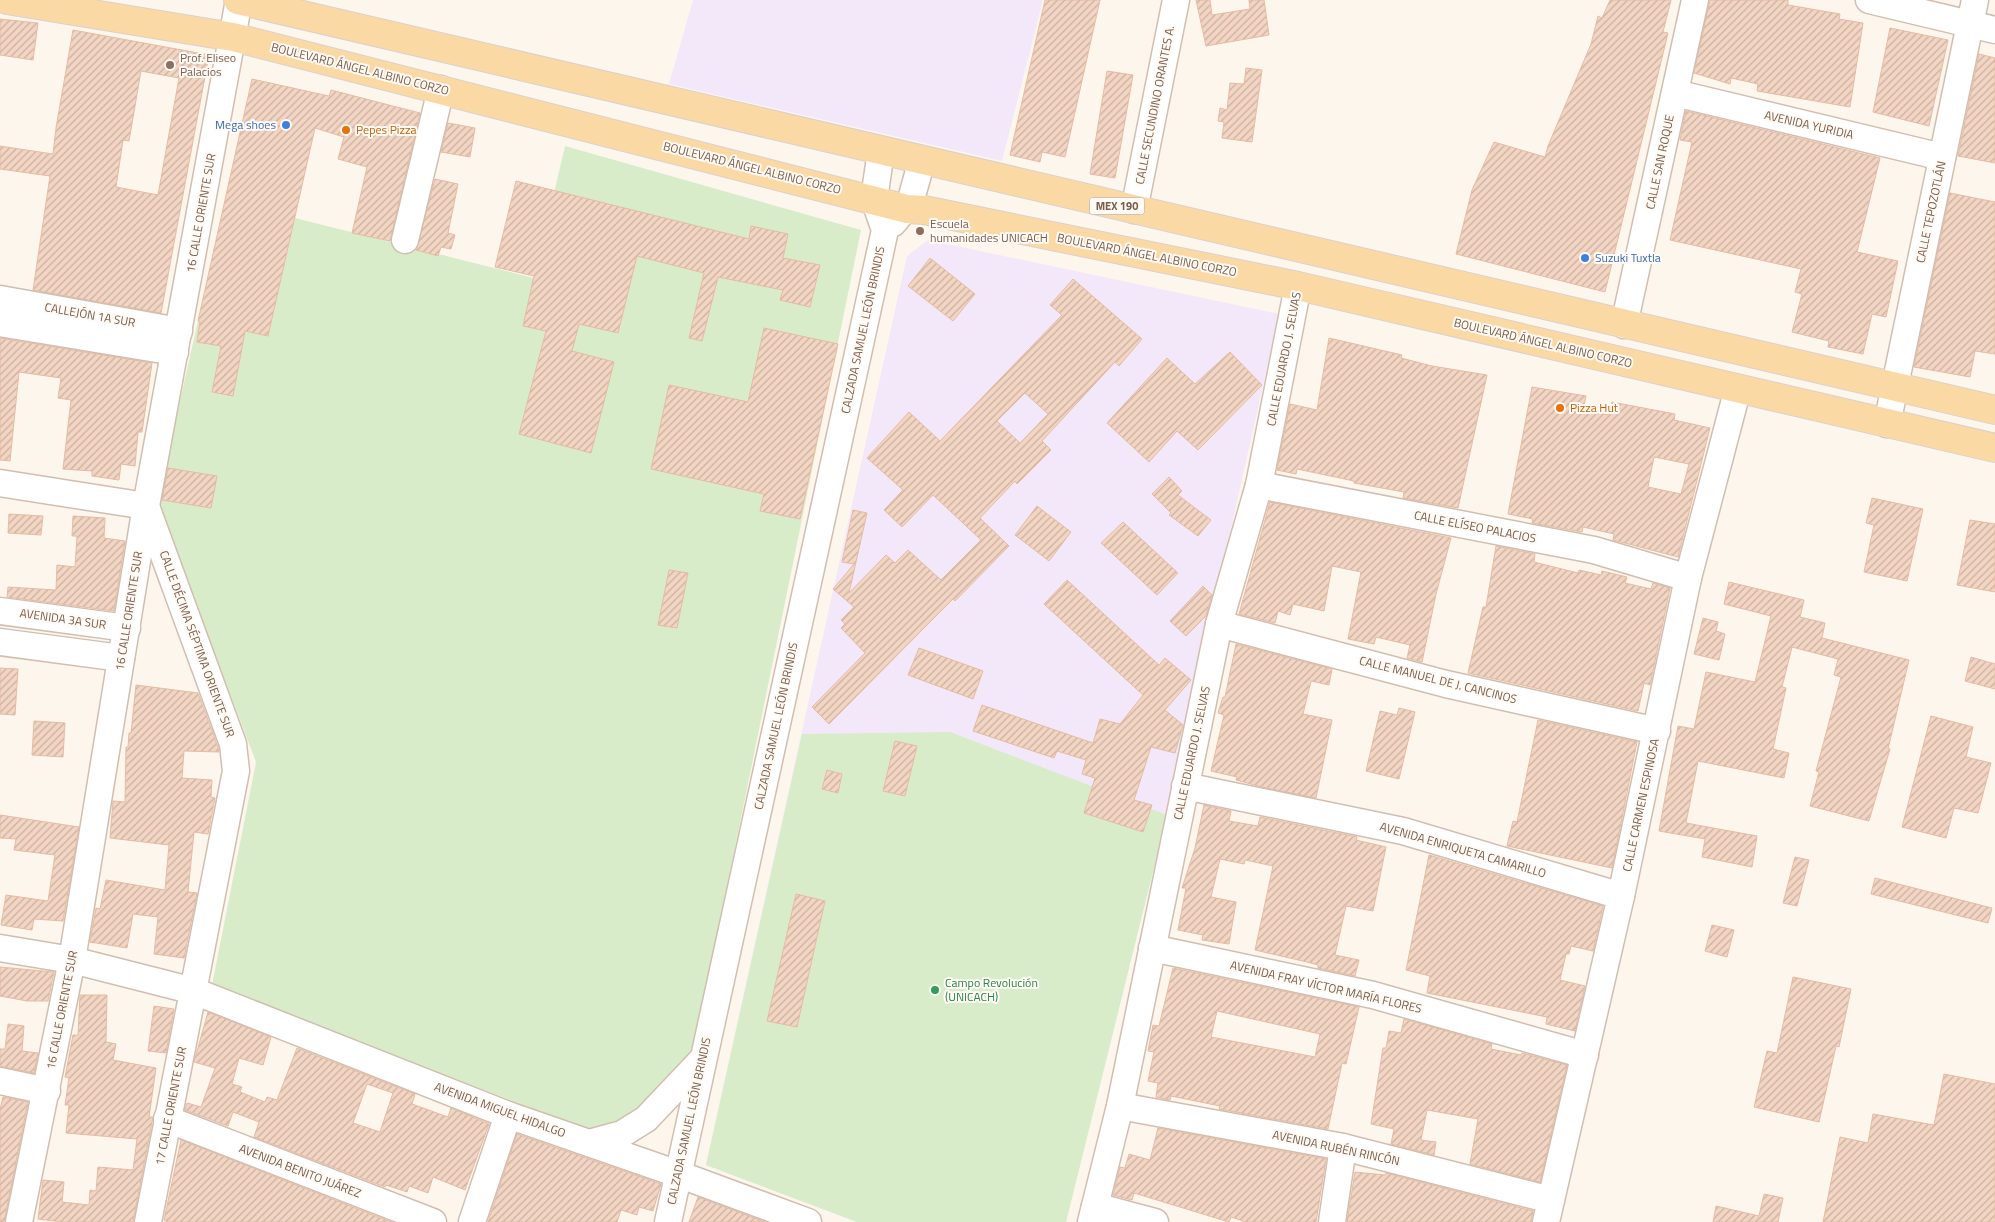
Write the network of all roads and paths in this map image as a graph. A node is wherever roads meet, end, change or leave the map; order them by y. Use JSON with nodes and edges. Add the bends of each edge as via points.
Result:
{"nodes":[{"id":1,"x":7,"y":0,"type":"edge"},
{"id":2,"x":239,"y":0,"type":"edge"},
{"id":3,"x":1176,"y":0,"type":"edge"},
{"id":4,"x":1695,"y":0,"type":"edge"},
{"id":5,"x":1869,"y":0,"type":"edge"},
{"id":6,"x":1973,"y":12,"type":"edge"},
{"id":7,"x":1995,"y":30,"type":"edge"},
{"id":8,"x":233,"y":37,"type":"junction"},
{"id":9,"x":441,"y":89,"type":"junction"},
{"id":10,"x":1675,"y":93,"type":"junction"},
{"id":11,"x":881,"y":151,"type":"junction"},
{"id":12,"x":1942,"y":157,"type":"junction"},
{"id":13,"x":922,"y":160,"type":"junction"},
{"id":14,"x":874,"y":198,"type":"junction"},
{"id":15,"x":908,"y":209,"type":"junction"},
{"id":16,"x":1134,"y":210,"type":"junction"},
{"id":17,"x":885,"y":230,"type":"junction"},
{"id":18,"x":405,"y":240,"type":"dead end"},
{"id":19,"x":1298,"y":286,"type":"junction"},
{"id":20,"x":0,"y":299,"type":"edge"},
{"id":21,"x":0,"y":323,"type":"edge"},
{"id":22,"x":1624,"y":324,"type":"junction"},
{"id":23,"x":177,"y":341,"type":"junction"},
{"id":24,"x":1894,"y":387,"type":"junction"},
{"id":25,"x":1738,"y":388,"type":"junction"},
{"id":26,"x":1995,"y":410,"type":"edge"},
{"id":27,"x":1887,"y":424,"type":"junction"},
{"id":28,"x":1995,"y":448,"type":"edge"},
{"id":29,"x":0,"y":483,"type":"edge"},
{"id":30,"x":1259,"y":485,"type":"junction"},
{"id":31,"x":146,"y":506,"type":"junction"},
{"id":32,"x":1688,"y":578,"type":"junction"},
{"id":33,"x":0,"y":610,"type":"edge"},
{"id":34,"x":1220,"y":624,"type":"junction"},
{"id":35,"x":127,"y":628,"type":"junction"},
{"id":36,"x":0,"y":642,"type":"edge"},
{"id":37,"x":121,"y":658,"type":"junction"},
{"id":38,"x":1657,"y":731,"type":"junction"},
{"id":39,"x":1185,"y":786,"type":"junction"},
{"id":40,"x":1621,"y":896,"type":"junction"},
{"id":41,"x":0,"y":948,"type":"edge"},
{"id":42,"x":1152,"y":948,"type":"junction"},
{"id":43,"x":72,"y":960,"type":"junction"},
{"id":44,"x":194,"y":991,"type":"junction"},
{"id":45,"x":1584,"y":1055,"type":"junction"},
{"id":46,"x":702,"y":1060,"type":"junction"},
{"id":47,"x":0,"y":1081,"type":"edge"},
{"id":48,"x":46,"y":1091,"type":"junction"},
{"id":49,"x":1120,"y":1106,"type":"junction"},
{"id":50,"x":508,"y":1115,"type":"junction"},
{"id":51,"x":167,"y":1120,"type":"junction"},
{"id":52,"x":589,"y":1143,"type":"junction"},
{"id":53,"x":1343,"y":1147,"type":"junction"},
{"id":54,"x":678,"y":1174,"type":"junction"},
{"id":55,"x":1548,"y":1211,"type":"edge"},
{"id":56,"x":1093,"y":1214,"type":"edge"},
{"id":57,"x":19,"y":1222,"type":"edge"},
{"id":58,"x":148,"y":1222,"type":"edge"},
{"id":59,"x":433,"y":1222,"type":"edge"},
{"id":60,"x":472,"y":1222,"type":"edge"},
{"id":61,"x":668,"y":1222,"type":"edge"},
{"id":62,"x":808,"y":1222,"type":"edge"},
{"id":63,"x":1155,"y":1222,"type":"edge"},
{"id":64,"x":1332,"y":1222,"type":"edge"}],
"edges":[{"from":1,"to":8,"type":"main road","name":"BOULEVARD ÁNGEL ALBINO CORZO"},
{"from":2,"to":8,"type":"street","name":"16 CALLE ORIENTE SUR"},
{"from":2,"to":11,"type":"main road","number":"MEX 190"},
{"from":3,"to":16,"type":"street","name":"CALLE SECUNDINO ORANTES A."},
{"from":4,"to":10,"type":"street","name":"CALLE SAN ROQUE"},
{"from":5,"to":6,"type":"street"},
{"from":6,"to":7,"type":"street"},
{"from":6,"to":12,"type":"street","name":"CALLE TEPOZOTLÁN"},
{"from":8,"to":9,"type":"main road","name":"BOULEVARD ÁNGEL ALBINO CORZO"},
{"from":8,"to":23,"type":"street","name":"16 CALLE ORIENTE SUR"},
{"from":9,"to":14,"type":"main road","name":"BOULEVARD ÁNGEL ALBINO CORZO"},
{"from":9,"to":18,"type":"street"},
{"from":10,"to":12,"type":"street","name":"AVENIDA YURIDIA"},
{"from":10,"to":22,"type":"street","name":"CALLE SAN ROQUE"},
{"from":11,"to":13,"type":"main road","number":"MEX 190"},
{"from":11,"to":14,"type":"street","name":"CALZADA SAMUEL LEÓN BRINDIS"},
{"from":12,"to":24,"type":"street","name":"CALLE TEPOZOTLÁN"},
{"from":13,"to":15,"type":"street"},
{"from":13,"to":16,"type":"main road","number":"MEX 190"},
{"from":14,"to":15,"type":"main road","name":"BOULEVARD ÁNGEL ALBINO CORZO"},
{"from":14,"to":17,"type":"street","name":"CALZADA SAMUEL LEÓN BRINDIS"},
{"from":15,"to":17,"type":"street","name":"CALZADA SAMUEL LEÓN BRINDIS"},
{"from":15,"to":19,"type":"main road","name":"BOULEVARD ÁNGEL ALBINO CORZO"},
{"from":16,"to":22,"type":"main road","number":"MEX 190"},
{"from":17,"to":46,"type":"street","name":"CALZADA SAMUEL LEÓN BRINDIS"},
{"from":19,"to":25,"type":"main road","name":"BOULEVARD ÁNGEL ALBINO CORZO"},
{"from":19,"to":30,"type":"street","name":"CALLE EDUARDO J. SELVAS"},
{"from":20,"to":23,"type":"street","name":"CALLEJÓN 1A SUR"},
{"from":21,"to":23,"type":"street","name":"CALLEJÓN 1A SUR"},
{"from":22,"to":24,"type":"main road","number":"MEX 190"},
{"from":23,"to":31,"type":"street","name":"16 CALLE ORIENTE SUR"},
{"from":24,"to":26,"type":"main road","number":"MEX 190"},
{"from":24,"to":27,"type":"street","name":"CALLE TEPOZOTLÁN"},
{"from":25,"to":27,"type":"main road","name":"BOULEVARD ÁNGEL ALBINO CORZO"},
{"from":25,"to":32,"type":"street","name":"CALLE CARMEN ESPINOSA"},
{"from":27,"to":28,"type":"main road","name":"BOULEVARD ÁNGEL ALBINO CORZO"},
{"from":29,"to":31,"type":"street"},
{"from":30,"to":32,"type":"street","name":"CALLE ELÍSEO PALACIOS","via":[[1594,550]]},
{"from":30,"to":34,"type":"street","name":"CALLE EDUARDO J. SELVAS"},
{"from":31,"to":35,"type":"street","name":"16 CALLE ORIENTE SUR"},
{"from":31,"to":44,"type":"street","name":"CALLE DÉCIMA SÉPTIMA ORIENTE SUR","via":[[233,744],[236,771]]},
{"from":32,"to":38,"type":"street","name":"CALLE CARMEN ESPINOSA"},
{"from":33,"to":35,"type":"street","name":"AVENIDA 3A SUR"},
{"from":34,"to":38,"type":"street","name":"CALLE MANUEL DE J. CANCINOS","via":[[1446,684]]},
{"from":34,"to":39,"type":"street","name":"CALLE EDUARDO J. SELVAS"},
{"from":35,"to":37,"type":"street","name":"16 CALLE ORIENTE SUR"},
{"from":36,"to":37,"type":"street"},
{"from":37,"to":43,"type":"street","name":"16 CALLE ORIENTE SUR"},
{"from":38,"to":40,"type":"street","name":"CALLE CARMEN ESPINOSA"},
{"from":39,"to":40,"type":"street","name":"AVENIDA ENRIQUETA CAMARILLO","via":[[1403,831]]},
{"from":39,"to":42,"type":"street","name":"CALLE EDUARDO J. SELVAS"},
{"from":40,"to":45,"type":"street","name":"CALLE CARMEN ESPINOSA"},
{"from":41,"to":43,"type":"street","name":"AVENIDA MIGUEL HIDALGO"},
{"from":42,"to":45,"type":"street","name":"AVENIDA FRAY VÍCTOR MARÍA FLORES","via":[[1373,995]]},
{"from":42,"to":49,"type":"street","name":"CALLE EDUARDO J. SELVAS"},
{"from":43,"to":44,"type":"street","name":"AVENIDA MIGUEL HIDALGO"},
{"from":43,"to":48,"type":"street","name":"16 CALLE ORIENTE SUR"},
{"from":44,"to":50,"type":"street","name":"AVENIDA MIGUEL HIDALGO"},
{"from":44,"to":51,"type":"street","name":"17 CALLE ORIENTE SUR"},
{"from":45,"to":55,"type":"street","name":"CALLE CARMEN ESPINOSA"},
{"from":46,"to":52,"type":"street","via":[[646,1120],[622,1134]]},
{"from":46,"to":54,"type":"street","name":"CALZADA SAMUEL LEÓN BRINDIS"},
{"from":47,"to":48,"type":"street"},
{"from":48,"to":57,"type":"street","name":"16 CALLE ORIENTE SUR"},
{"from":49,"to":53,"type":"street","name":"AVENIDA RUBÉN RINCÓN"},
{"from":49,"to":56,"type":"street","name":"CALLE EDUARDO J. SELVAS"},
{"from":50,"to":52,"type":"street","name":"AVENIDA MIGUEL HIDALGO"},
{"from":50,"to":60,"type":"street"},
{"from":51,"to":58,"type":"street","name":"17 CALLE ORIENTE SUR"},
{"from":51,"to":59,"type":"street","name":"AVENIDA BENITO JUÁREZ"},
{"from":52,"to":54,"type":"street","name":"AVENIDA MIGUEL HIDALGO"},
{"from":53,"to":55,"type":"street","name":"AVENIDA RUBÉN RINCÓN"},
{"from":53,"to":64,"type":"street"},
{"from":54,"to":61,"type":"street","name":"CALZADA SAMUEL LEÓN BRINDIS"},
{"from":54,"to":62,"type":"street","name":"AVENIDA MIGUEL HIDALGO"},
{"from":56,"to":63,"type":"street"}]}
